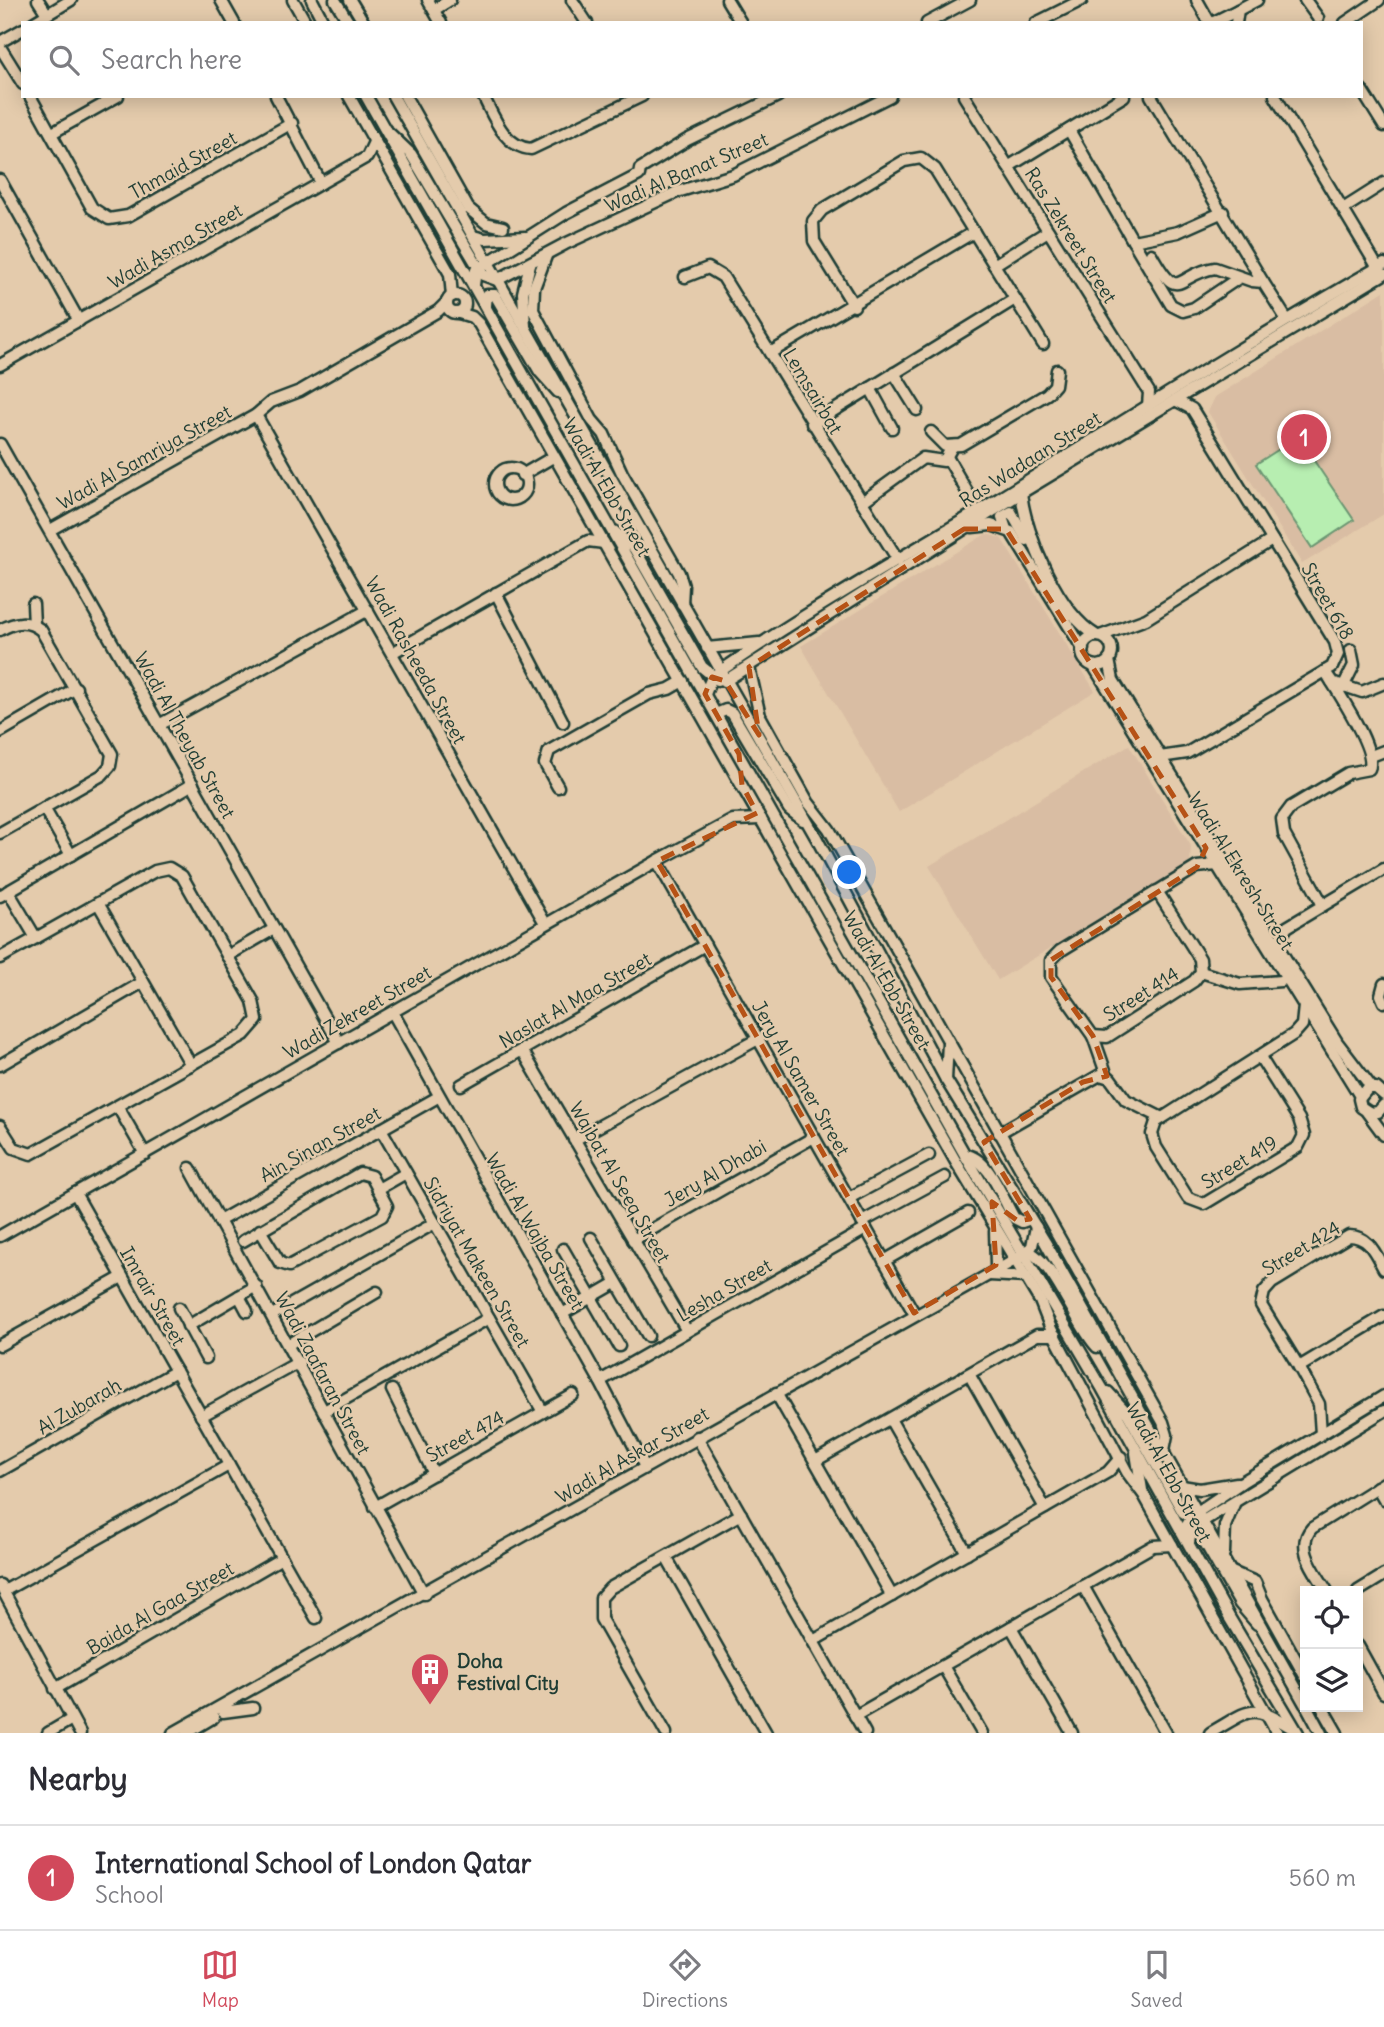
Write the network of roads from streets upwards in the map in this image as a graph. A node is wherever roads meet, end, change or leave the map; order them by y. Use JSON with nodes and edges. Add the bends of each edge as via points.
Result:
{"nodes":[{"id":1,"x":38,"y":0,"type":"edge"},
{"id":2,"x":71,"y":0,"type":"edge"},
{"id":3,"x":221,"y":0,"type":"edge"},
{"id":4,"x":293,"y":0,"type":"edge"},
{"id":5,"x":312,"y":0,"type":"edge"},
{"id":6,"x":335,"y":0,"type":"edge"},
{"id":7,"x":350,"y":0,"type":"edge"},
{"id":8,"x":428,"y":0,"type":"edge"},
{"id":9,"x":450,"y":0,"type":"edge"},
{"id":10,"x":572,"y":0,"type":"edge"},
{"id":11,"x":727,"y":0,"type":"edge"},
{"id":12,"x":970,"y":0,"type":"edge"},
{"id":13,"x":1082,"y":0,"type":"edge"},
{"id":14,"x":1197,"y":0,"type":"edge"},
{"id":15,"x":1257,"y":0,"type":"edge"},
{"id":16,"x":1306,"y":0,"type":"edge"},
{"id":17,"x":1379,"y":0,"type":"edge"},
{"id":18,"x":434,"y":10,"type":"junction"},
{"id":19,"x":1238,"y":10,"type":"junction"},
{"id":20,"x":47,"y":14,"type":"junction"},
{"id":21,"x":1318,"y":18,"type":"dead end"},
{"id":22,"x":36,"y":21,"type":"edge"},
{"id":23,"x":233,"y":21,"type":"edge"},
{"id":24,"x":305,"y":21,"type":"edge"},
{"id":25,"x":323,"y":21,"type":"edge"},
{"id":26,"x":348,"y":21,"type":"edge"},
{"id":27,"x":363,"y":21,"type":"edge"},
{"id":28,"x":440,"y":21,"type":"edge"},
{"id":29,"x":586,"y":21,"type":"edge"},
{"id":30,"x":740,"y":21,"type":"edge"},
{"id":31,"x":931,"y":21,"type":"edge"},
{"id":32,"x":1040,"y":21,"type":"edge"},
{"id":33,"x":1210,"y":21,"type":"edge"},
{"id":34,"x":1215,"y":21,"type":"edge"},
{"id":35,"x":1236,"y":21,"type":"edge"},
{"id":36,"x":1348,"y":21,"type":"edge"},
{"id":37,"x":21,"y":30,"type":"edge"},
{"id":38,"x":0,"y":44,"type":"edge"},
{"id":39,"x":21,"y":81,"type":"edge"},
{"id":40,"x":1363,"y":92,"type":"edge"},
{"id":41,"x":31,"y":98,"type":"edge"},
{"id":42,"x":114,"y":98,"type":"edge"},
{"id":43,"x":277,"y":98,"type":"edge"},
{"id":44,"x":350,"y":98,"type":"edge"},
{"id":45,"x":367,"y":98,"type":"edge"},
{"id":46,"x":394,"y":98,"type":"edge"},
{"id":47,"x":406,"y":98,"type":"edge"},
{"id":48,"x":484,"y":98,"type":"edge"},
{"id":49,"x":635,"y":98,"type":"edge"},
{"id":50,"x":774,"y":98,"type":"edge"},
{"id":51,"x":886,"y":98,"type":"edge"},
{"id":52,"x":965,"y":98,"type":"edge"},
{"id":53,"x":1121,"y":98,"type":"edge"},
{"id":54,"x":1151,"y":98,"type":"edge"},
{"id":55,"x":1276,"y":98,"type":"edge"},
{"id":56,"x":292,"y":124,"type":"junction"},
{"id":57,"x":1384,"y":126,"type":"edge"},
{"id":58,"x":1069,"y":130,"type":"junction"},
{"id":59,"x":385,"y":131,"type":"junction"},
{"id":60,"x":52,"y":133,"type":"junction"},
{"id":61,"x":375,"y":140,"type":"junction"},
{"id":62,"x":368,"y":157,"type":"junction"},
{"id":63,"x":388,"y":163,"type":"junction"},
{"id":64,"x":1008,"y":167,"type":"junction"},
{"id":65,"x":0,"y":180,"type":"edge"},
{"id":66,"x":321,"y":183,"type":"junction"},
{"id":67,"x":1384,"y":183,"type":"edge"},
{"id":68,"x":1343,"y":209,"type":"junction"},
{"id":69,"x":1223,"y":212,"type":"junction"},
{"id":70,"x":503,"y":227,"type":"dead end"},
{"id":71,"x":1048,"y":231,"type":"junction"},
{"id":72,"x":974,"y":232,"type":"junction"},
{"id":73,"x":472,"y":236,"type":"junction"},
{"id":74,"x":526,"y":237,"type":"junction"},
{"id":75,"x":1133,"y":241,"type":"junction"},
{"id":76,"x":1151,"y":254,"type":"dead end"},
{"id":77,"x":545,"y":256,"type":"junction"},
{"id":78,"x":530,"y":264,"type":"junction"},
{"id":79,"x":994,"y":265,"type":"junction"},
{"id":80,"x":483,"y":266,"type":"junction"},
{"id":81,"x":1382,"y":269,"type":"edge"},
{"id":82,"x":1240,"y":277,"type":"junction"},
{"id":83,"x":685,"y":278,"type":"dead end"},
{"id":84,"x":497,"y":280,"type":"junction"},
{"id":85,"x":1263,"y":282,"type":"junction"},
{"id":86,"x":475,"y":287,"type":"junction"},
{"id":87,"x":1015,"y":299,"type":"junction"},
{"id":88,"x":452,"y":306,"type":"junction"},
{"id":89,"x":854,"y":306,"type":"junction"},
{"id":90,"x":486,"y":308,"type":"junction"},
{"id":91,"x":1287,"y":320,"type":"junction"},
{"id":92,"x":79,"y":321,"type":"junction"},
{"id":93,"x":526,"y":330,"type":"junction"},
{"id":94,"x":1043,"y":344,"type":"dead end"},
{"id":95,"x":492,"y":349,"type":"junction"},
{"id":96,"x":770,"y":354,"type":"junction"},
{"id":97,"x":517,"y":362,"type":"junction"},
{"id":98,"x":0,"y":365,"type":"edge"},
{"id":99,"x":1057,"y":370,"type":"dead end"},
{"id":100,"x":894,"y":373,"type":"junction"},
{"id":101,"x":870,"y":388,"type":"junction"},
{"id":102,"x":1149,"y":392,"type":"junction"},
{"id":103,"x":1192,"y":392,"type":"junction"},
{"id":104,"x":564,"y":396,"type":"junction"},
{"id":105,"x":1164,"y":397,"type":"junction"},
{"id":106,"x":1177,"y":401,"type":"junction"},
{"id":107,"x":1148,"y":406,"type":"junction"},
{"id":108,"x":1192,"y":409,"type":"junction"},
{"id":109,"x":543,"y":410,"type":"junction"},
{"id":110,"x":918,"y":410,"type":"dead end"},
{"id":111,"x":256,"y":415,"type":"junction"},
{"id":112,"x":812,"y":424,"type":"junction"},
{"id":113,"x":892,"y":428,"type":"dead end"},
{"id":114,"x":931,"y":432,"type":"dead end"},
{"id":115,"x":546,"y":443,"type":"junction"},
{"id":116,"x":0,"y":444,"type":"edge"},
{"id":117,"x":594,"y":449,"type":"junction"},
{"id":118,"x":949,"y":452,"type":"junction"},
{"id":119,"x":554,"y":457,"type":"junction"},
{"id":120,"x":616,"y":460,"type":"junction"},
{"id":121,"x":522,"y":475,"type":"dead end"},
{"id":122,"x":642,"y":480,"type":"dead end"},
{"id":123,"x":630,"y":487,"type":"junction"},
{"id":124,"x":1021,"y":493,"type":"junction"},
{"id":125,"x":969,"y":495,"type":"dead end"},
{"id":126,"x":862,"y":502,"type":"junction"},
{"id":127,"x":593,"y":525,"type":"junction"},
{"id":128,"x":612,"y":529,"type":"junction"},
{"id":129,"x":964,"y":529,"type":"junction"},
{"id":130,"x":1006,"y":529,"type":"junction"},
{"id":131,"x":50,"y":530,"type":"junction"},
{"id":132,"x":1272,"y":540,"type":"junction"},
{"id":133,"x":588,"y":541,"type":"junction"},
{"id":134,"x":604,"y":543,"type":"junction"},
{"id":135,"x":1036,"y":552,"type":"junction"},
{"id":136,"x":898,"y":560,"type":"junction"},
{"id":137,"x":496,"y":593,"type":"junction"},
{"id":138,"x":33,"y":604,"type":"dead end"},
{"id":139,"x":682,"y":605,"type":"junction"},
{"id":140,"x":368,"y":610,"type":"junction"},
{"id":141,"x":647,"y":618,"type":"junction"},
{"id":142,"x":1146,"y":619,"type":"junction"},
{"id":143,"x":34,"y":625,"type":"junction"},
{"id":144,"x":666,"y":628,"type":"junction"},
{"id":145,"x":0,"y":631,"type":"edge"},
{"id":146,"x":1099,"y":636,"type":"junction"},
{"id":147,"x":766,"y":641,"type":"junction"},
{"id":148,"x":707,"y":648,"type":"junction"},
{"id":149,"x":1083,"y":649,"type":"junction"},
{"id":150,"x":1112,"y":649,"type":"junction"},
{"id":151,"x":1351,"y":650,"type":"dead end"},
{"id":152,"x":392,"y":653,"type":"junction"},
{"id":153,"x":1108,"y":660,"type":"junction"},
{"id":154,"x":1093,"y":665,"type":"junction"},
{"id":155,"x":748,"y":667,"type":"junction"},
{"id":156,"x":1325,"y":671,"type":"junction"},
{"id":157,"x":719,"y":677,"type":"junction"},
{"id":158,"x":683,"y":681,"type":"junction"},
{"id":159,"x":1331,"y":682,"type":"junction"},
{"id":160,"x":1384,"y":683,"type":"edge"},
{"id":161,"x":1343,"y":687,"type":"junction"},
{"id":162,"x":76,"y":688,"type":"junction"},
{"id":163,"x":705,"y":694,"type":"junction"},
{"id":164,"x":741,"y":710,"type":"junction"},
{"id":165,"x":716,"y":714,"type":"junction"},
{"id":166,"x":563,"y":722,"type":"dead end"},
{"id":167,"x":764,"y":723,"type":"junction"},
{"id":168,"x":159,"y":725,"type":"junction"},
{"id":169,"x":0,"y":732,"type":"edge"},
{"id":170,"x":1384,"y":751,"type":"edge"},
{"id":171,"x":1187,"y":753,"type":"junction"},
{"id":172,"x":739,"y":754,"type":"junction"},
{"id":173,"x":1371,"y":756,"type":"junction"},
{"id":174,"x":1160,"y":757,"type":"junction"},
{"id":175,"x":1172,"y":777,"type":"junction"},
{"id":176,"x":192,"y":784,"type":"junction"},
{"id":177,"x":558,"y":787,"type":"dead end"},
{"id":178,"x":745,"y":790,"type":"junction"},
{"id":179,"x":44,"y":808,"type":"junction"},
{"id":180,"x":815,"y":810,"type":"junction"},
{"id":181,"x":761,"y":819,"type":"junction"},
{"id":182,"x":733,"y":820,"type":"junction"},
{"id":183,"x":806,"y":822,"type":"junction"},
{"id":184,"x":767,"y":831,"type":"junction"},
{"id":185,"x":0,"y":833,"type":"edge"},
{"id":186,"x":817,"y":839,"type":"junction"},
{"id":187,"x":1206,"y":848,"type":"junction"},
{"id":188,"x":793,"y":849,"type":"junction"},
{"id":189,"x":71,"y":855,"type":"junction"},
{"id":190,"x":657,"y":861,"type":"junction"},
{"id":191,"x":1217,"y":865,"type":"junction"},
{"id":192,"x":1197,"y":867,"type":"junction"},
{"id":193,"x":1384,"y":869,"type":"edge"},
{"id":194,"x":1157,"y":891,"type":"junction"},
{"id":195,"x":4,"y":894,"type":"edge"},
{"id":196,"x":98,"y":903,"type":"junction"},
{"id":197,"x":1322,"y":905,"type":"junction"},
{"id":198,"x":545,"y":923,"type":"junction"},
{"id":199,"x":1263,"y":926,"type":"junction"},
{"id":200,"x":1287,"y":927,"type":"junction"},
{"id":201,"x":274,"y":929,"type":"junction"},
{"id":202,"x":36,"y":938,"type":"junction"},
{"id":203,"x":705,"y":945,"type":"junction"},
{"id":204,"x":1279,"y":950,"type":"junction"},
{"id":205,"x":227,"y":956,"type":"junction"},
{"id":206,"x":0,"y":958,"type":"edge"},
{"id":207,"x":1201,"y":972,"type":"junction"},
{"id":208,"x":1281,"y":981,"type":"dead end"},
{"id":209,"x":144,"y":982,"type":"junction"},
{"id":210,"x":1384,"y":984,"type":"edge"},
{"id":211,"x":1384,"y":1002,"type":"edge"},
{"id":212,"x":1304,"y":1006,"type":"junction"},
{"id":213,"x":393,"y":1013,"type":"junction"},
{"id":214,"x":1320,"y":1033,"type":"junction"},
{"id":215,"x":1093,"y":1036,"type":"junction"},
{"id":216,"x":1289,"y":1037,"type":"junction"},
{"id":217,"x":758,"y":1039,"type":"junction"},
{"id":218,"x":339,"y":1043,"type":"junction"},
{"id":219,"x":948,"y":1043,"type":"junction"},
{"id":220,"x":522,"y":1051,"type":"junction"},
{"id":221,"x":1259,"y":1056,"type":"junction"},
{"id":222,"x":0,"y":1065,"type":"edge"},
{"id":223,"x":191,"y":1065,"type":"junction"},
{"id":224,"x":1107,"y":1076,"type":"junction"},
{"id":225,"x":946,"y":1080,"type":"junction"},
{"id":226,"x":461,"y":1085,"type":"dead end"},
{"id":227,"x":1379,"y":1090,"type":"edge"},
{"id":228,"x":1360,"y":1096,"type":"junction"},
{"id":229,"x":438,"y":1097,"type":"junction"},
{"id":230,"x":1384,"y":1106,"type":"edge"},
{"id":231,"x":118,"y":1107,"type":"junction"},
{"id":232,"x":1367,"y":1112,"type":"junction"},
{"id":233,"x":1384,"y":1112,"type":"edge"},
{"id":234,"x":945,"y":1116,"type":"junction"},
{"id":235,"x":1160,"y":1117,"type":"junction"},
{"id":236,"x":0,"y":1126,"type":"edge"},
{"id":237,"x":382,"y":1129,"type":"junction"},
{"id":238,"x":999,"y":1133,"type":"junction"},
{"id":239,"x":1384,"y":1135,"type":"edge"},
{"id":240,"x":814,"y":1137,"type":"junction"},
{"id":241,"x":574,"y":1140,"type":"junction"},
{"id":242,"x":145,"y":1154,"type":"junction"},
{"id":243,"x":929,"y":1155,"type":"dead end"},
{"id":244,"x":965,"y":1155,"type":"junction"},
{"id":245,"x":956,"y":1162,"type":"junction"},
{"id":246,"x":190,"y":1168,"type":"dead end"},
{"id":247,"x":406,"y":1173,"type":"junction"},
{"id":248,"x":945,"y":1177,"type":"dead end"},
{"id":249,"x":378,"y":1189,"type":"junction"},
{"id":250,"x":75,"y":1193,"type":"junction"},
{"id":251,"x":849,"y":1198,"type":"junction"},
{"id":252,"x":968,"y":1213,"type":"dead end"},
{"id":253,"x":219,"y":1221,"type":"junction"},
{"id":254,"x":993,"y":1222,"type":"junction"},
{"id":255,"x":435,"y":1223,"type":"junction"},
{"id":256,"x":1033,"y":1223,"type":"junction"},
{"id":257,"x":864,"y":1225,"type":"junction"},
{"id":258,"x":260,"y":1230,"type":"junction"},
{"id":259,"x":1,"y":1234,"type":"edge"},
{"id":260,"x":591,"y":1238,"type":"dead end"},
{"id":261,"x":633,"y":1240,"type":"junction"},
{"id":262,"x":243,"y":1241,"type":"dead end"},
{"id":263,"x":564,"y":1249,"type":"dead end"},
{"id":264,"x":1021,"y":1254,"type":"junction"},
{"id":265,"x":884,"y":1261,"type":"junction"},
{"id":266,"x":996,"y":1265,"type":"junction"},
{"id":267,"x":1384,"y":1269,"type":"edge"},
{"id":268,"x":988,"y":1275,"type":"junction"},
{"id":269,"x":122,"y":1277,"type":"junction"},
{"id":270,"x":1026,"y":1277,"type":"junction"},
{"id":271,"x":973,"y":1281,"type":"junction"},
{"id":272,"x":615,"y":1283,"type":"junction"},
{"id":273,"x":256,"y":1286,"type":"junction"},
{"id":274,"x":377,"y":1292,"type":"dead end"},
{"id":275,"x":239,"y":1296,"type":"junction"},
{"id":276,"x":591,"y":1297,"type":"junction"},
{"id":277,"x":178,"y":1308,"type":"dead end"},
{"id":278,"x":247,"y":1311,"type":"dead end"},
{"id":279,"x":914,"y":1313,"type":"junction"},
{"id":280,"x":562,"y":1314,"type":"junction"},
{"id":281,"x":272,"y":1315,"type":"junction"},
{"id":282,"x":1384,"y":1316,"type":"edge"},
{"id":283,"x":489,"y":1318,"type":"junction"},
{"id":284,"x":1047,"y":1321,"type":"junction"},
{"id":285,"x":188,"y":1326,"type":"junction"},
{"id":286,"x":687,"y":1331,"type":"junction"},
{"id":287,"x":1037,"y":1335,"type":"junction"},
{"id":288,"x":648,"y":1336,"type":"dead end"},
{"id":289,"x":1057,"y":1340,"type":"junction"},
{"id":290,"x":289,"y":1344,"type":"junction"},
{"id":291,"x":0,"y":1345,"type":"edge"},
{"id":292,"x":619,"y":1346,"type":"dead end"},
{"id":293,"x":1105,"y":1353,"type":"junction"},
{"id":294,"x":1083,"y":1355,"type":"junction"},
{"id":295,"x":206,"y":1358,"type":"dead end"},
{"id":296,"x":299,"y":1362,"type":"junction"},
{"id":297,"x":1298,"y":1367,"type":"junction"},
{"id":298,"x":176,"y":1371,"type":"junction"},
{"id":299,"x":969,"y":1374,"type":"junction"},
{"id":300,"x":600,"y":1381,"type":"junction"},
{"id":301,"x":1102,"y":1388,"type":"junction"},
{"id":302,"x":393,"y":1390,"type":"dead end"},
{"id":303,"x":776,"y":1393,"type":"junction"},
{"id":304,"x":573,"y":1395,"type":"dead end"},
{"id":305,"x":1384,"y":1396,"type":"edge"},
{"id":306,"x":324,"y":1411,"type":"junction"},
{"id":307,"x":543,"y":1412,"type":"junction"},
{"id":308,"x":1382,"y":1414,"type":"edge"},
{"id":309,"x":201,"y":1416,"type":"junction"},
{"id":310,"x":1322,"y":1416,"type":"junction"},
{"id":311,"x":890,"y":1419,"type":"junction"},
{"id":312,"x":1337,"y":1424,"type":"junction"},
{"id":313,"x":1321,"y":1434,"type":"junction"},
{"id":314,"x":697,"y":1437,"type":"junction"},
{"id":315,"x":1135,"y":1446,"type":"junction"},
{"id":316,"x":1295,"y":1451,"type":"junction"},
{"id":317,"x":1163,"y":1455,"type":"junction"},
{"id":318,"x":1121,"y":1458,"type":"junction"},
{"id":319,"x":815,"y":1461,"type":"junction"},
{"id":320,"x":1302,"y":1462,"type":"junction"},
{"id":321,"x":229,"y":1465,"type":"junction"},
{"id":322,"x":645,"y":1467,"type":"junction"},
{"id":323,"x":0,"y":1471,"type":"edge"},
{"id":324,"x":1108,"y":1472,"type":"junction"},
{"id":325,"x":1127,"y":1472,"type":"junction"},
{"id":326,"x":434,"y":1474,"type":"junction"},
{"id":327,"x":1242,"y":1482,"type":"junction"},
{"id":328,"x":1380,"y":1485,"type":"edge"},
{"id":329,"x":1182,"y":1486,"type":"junction"},
{"id":330,"x":1144,"y":1495,"type":"junction"},
{"id":331,"x":1384,"y":1499,"type":"edge"},
{"id":332,"x":1234,"y":1504,"type":"junction"},
{"id":333,"x":375,"y":1507,"type":"junction"},
{"id":334,"x":1045,"y":1508,"type":"junction"},
{"id":335,"x":741,"y":1514,"type":"junction"},
{"id":336,"x":1197,"y":1517,"type":"junction"},
{"id":337,"x":1163,"y":1528,"type":"junction"},
{"id":338,"x":1183,"y":1532,"type":"junction"},
{"id":339,"x":1189,"y":1542,"type":"junction"},
{"id":340,"x":1172,"y":1545,"type":"junction"},
{"id":341,"x":1153,"y":1546,"type":"junction"},
{"id":342,"x":967,"y":1553,"type":"junction"},
{"id":343,"x":666,"y":1557,"type":"junction"},
{"id":344,"x":282,"y":1558,"type":"junction"},
{"id":345,"x":1224,"y":1558,"type":"junction"},
{"id":346,"x":1232,"y":1572,"type":"junction"},
{"id":347,"x":1384,"y":1575,"type":"edge"},
{"id":348,"x":1083,"y":1586,"type":"junction"},
{"id":349,"x":1324,"y":1586,"type":"edge"},
{"id":350,"x":2,"y":1588,"type":"edge"},
{"id":351,"x":1363,"y":1588,"type":"edge"},
{"id":352,"x":424,"y":1594,"type":"junction"},
{"id":353,"x":892,"y":1596,"type":"junction"},
{"id":354,"x":1229,"y":1617,"type":"junction"},
{"id":355,"x":316,"y":1618,"type":"dead end"},
{"id":356,"x":1011,"y":1627,"type":"junction"},
{"id":357,"x":1265,"y":1632,"type":"junction"},
{"id":358,"x":813,"y":1641,"type":"junction"},
{"id":359,"x":1360,"y":1649,"type":"edge"},
{"id":360,"x":1230,"y":1651,"type":"junction"},
{"id":361,"x":308,"y":1658,"type":"junction"},
{"id":362,"x":943,"y":1666,"type":"junction"},
{"id":363,"x":1300,"y":1667,"type":"edge"},
{"id":364,"x":55,"y":1689,"type":"junction"},
{"id":365,"x":1384,"y":1693,"type":"edge"},
{"id":366,"x":1300,"y":1694,"type":"edge"},
{"id":367,"x":1257,"y":1696,"type":"junction"},
{"id":368,"x":253,"y":1708,"type":"dead end"},
{"id":369,"x":1251,"y":1710,"type":"junction"},
{"id":370,"x":223,"y":1712,"type":"junction"},
{"id":371,"x":1266,"y":1712,"type":"junction"},
{"id":372,"x":1310,"y":1712,"type":"edge"},
{"id":373,"x":1325,"y":1712,"type":"edge"},
{"id":374,"x":855,"y":1716,"type":"junction"},
{"id":375,"x":72,"y":1719,"type":"junction"},
{"id":376,"x":1315,"y":1721,"type":"junction"},
{"id":377,"x":1297,"y":1731,"type":"edge"},
{"id":378,"x":1337,"y":1732,"type":"edge"},
{"id":379,"x":48,"y":1733,"type":"edge"},
{"id":380,"x":80,"y":1733,"type":"edge"},
{"id":381,"x":173,"y":1733,"type":"edge"},
{"id":382,"x":187,"y":1733,"type":"edge"},
{"id":383,"x":666,"y":1733,"type":"edge"},
{"id":384,"x":766,"y":1733,"type":"edge"},
{"id":385,"x":865,"y":1733,"type":"edge"},
{"id":386,"x":982,"y":1733,"type":"edge"},
{"id":387,"x":1072,"y":1733,"type":"edge"},
{"id":388,"x":1166,"y":1733,"type":"edge"},
{"id":389,"x":1210,"y":1733,"type":"edge"},
{"id":390,"x":1277,"y":1733,"type":"edge"},
{"id":391,"x":1321,"y":1733,"type":"edge"}],
"edges":[{"from":1,"to":20,"type":"street"},
{"from":2,"to":20,"type":"street"},
{"from":3,"to":23,"type":"street"},
{"from":4,"to":24,"type":"street"},
{"from":5,"to":25,"type":"street"},
{"from":6,"to":26,"type":"street"},
{"from":7,"to":27,"type":"street"},
{"from":8,"to":18,"type":"street"},
{"from":9,"to":18,"type":"street"},
{"from":10,"to":29,"type":"street"},
{"from":11,"to":30,"type":"street"},
{"from":12,"to":31,"type":"street"},
{"from":13,"to":32,"type":"street"},
{"from":14,"to":33,"type":"street"},
{"from":15,"to":19,"type":"street"},
{"from":16,"to":21,"type":"street"},
{"from":17,"to":36,"type":"street"},
{"from":18,"to":28,"type":"street"},
{"from":19,"to":34,"type":"street"},
{"from":19,"to":35,"type":"street"},
{"from":20,"to":22,"type":"street"},
{"from":37,"to":38,"type":"street"},
{"from":38,"to":39,"type":"street"},
{"from":40,"to":57,"type":"street"},
{"from":41,"to":60,"type":"street","name":"Thmaid Street"},
{"from":42,"to":60,"type":"street"},
{"from":43,"to":56,"type":"street"},
{"from":44,"to":61,"type":"street"},
{"from":45,"to":59,"type":"street","name":"Wadi Al Ebb Street"},
{"from":46,"to":73,"type":"street","name":"Wadi Al Ebb Street"},
{"from":47,"to":70,"type":"street","via":[[468,208],[486,223]]},
{"from":48,"to":49,"type":"street","via":[[508,139],[531,149]]},
{"from":50,"to":74,"type":"street","name":"Wadi Al Banat Street","via":[[662,154],[640,169],[639,175]]},
{"from":51,"to":77,"type":"street","name":"Wadi Al Banat Street","via":[[733,175],[677,192]]},
{"from":52,"to":64,"type":"street","name":"Ras Zekreet Street"},
{"from":53,"to":58,"type":"street"},
{"from":54,"to":69,"type":"street"},
{"from":55,"to":68,"type":"street"},
{"from":56,"to":60,"type":"street","name":"Thmaid Street","via":[[128,216],[113,219],[92,208]]},
{"from":56,"to":66,"type":"street"},
{"from":58,"to":64,"type":"street"},
{"from":58,"to":75,"type":"street"},
{"from":59,"to":80,"type":"street","via":[[411,154]]},
{"from":59,"to":86,"type":"street","name":"Wadi Al Ebb Street"},
{"from":61,"to":62,"type":"street"},
{"from":61,"to":63,"type":"street"},
{"from":62,"to":63,"type":"street"},
{"from":62,"to":66,"type":"street","name":"Wadi Asma Street"},
{"from":63,"to":88,"type":"street","via":[[450,274]]},
{"from":64,"to":71,"type":"street","name":"Ras Zekreet Street"},
{"from":65,"to":92,"type":"street"},
{"from":66,"to":92,"type":"street","name":"Wadi Asma Street"},
{"from":67,"to":68,"type":"street"},
{"from":68,"to":81,"type":"street"},
{"from":69,"to":75,"type":"street","via":[[1178,232]]},
{"from":69,"to":85,"type":"street"},
{"from":71,"to":79,"type":"street"},
{"from":71,"to":102,"type":"street","name":"Ras Zekreet Street"},
{"from":72,"to":79,"type":"street"},
{"from":72,"to":89,"type":"street"},
{"from":72,"to":89,"type":"street","via":[[931,164],[921,158],[904,161],[822,210],[813,220],[813,237]]},
{"from":73,"to":74,"type":"street"},
{"from":73,"to":80,"type":"street","name":"Wadi Al Ebb Street"},
{"from":74,"to":80,"type":"street","name":"Wadi Al Banat Street"},
{"from":75,"to":82,"type":"street","via":[[1171,305],[1183,312]]},
{"from":76,"to":82,"type":"street","via":[[1173,283],[1214,268]]},
{"from":77,"to":78,"type":"street","name":"Wadi Al Banat Street"},
{"from":77,"to":120,"type":"street","via":[[532,299],[536,321]]},
{"from":78,"to":84,"type":"street","name":"Wadi Al Banat Street"},
{"from":78,"to":93,"type":"street","via":[[523,293]]},
{"from":79,"to":87,"type":"street"},
{"from":80,"to":84,"type":"street","name":"Wadi Al Ebb Street"},
{"from":80,"to":86,"type":"street","via":[[473,276]]},
{"from":81,"to":91,"type":"street","name":"Ras Wadaan Street"},
{"from":81,"to":103,"type":"street","name":"Ras Wadaan Street"},
{"from":82,"to":85,"type":"street"},
{"from":83,"to":96,"type":"street","name":"Lemsairbat","via":[[701,268],[719,272]]},
{"from":84,"to":93,"type":"street","name":"Wadi Al Ebb Street"},
{"from":85,"to":91,"type":"street"},
{"from":86,"to":90,"type":"street","name":"Wadi Al Ebb Street"},
{"from":87,"to":94,"type":"street"},
{"from":87,"to":100,"type":"street"},
{"from":88,"to":95,"type":"street","via":[[476,320]]},
{"from":88,"to":111,"type":"street","name":"Wadi Al Samriya Street","via":[[308,391]]},
{"from":89,"to":96,"type":"street"},
{"from":90,"to":97,"type":"street","name":"Wadi Al Ebb Street"},
{"from":90,"to":104,"type":"street","via":[[487,295],[495,295],[540,372]]},
{"from":91,"to":105,"type":"street","name":"Ras Wadaan Street"},
{"from":92,"to":98,"type":"street","name":"Wadi Asma Street"},
{"from":93,"to":104,"type":"street","name":"Wadi Al Ebb Street"},
{"from":95,"to":97,"type":"street"},
{"from":95,"to":115,"type":"street"},
{"from":96,"to":112,"type":"street","name":"Lemsairbat"},
{"from":97,"to":109,"type":"street","name":"Wadi Al Ebb Street"},
{"from":99,"to":118,"type":"street","via":[[1055,385],[1047,394]]},
{"from":100,"to":101,"type":"street"},
{"from":100,"to":110,"type":"street"},
{"from":101,"to":112,"type":"street"},
{"from":101,"to":113,"type":"street"},
{"from":102,"to":105,"type":"street"},
{"from":102,"to":107,"type":"street"},
{"from":103,"to":106,"type":"street","name":"Ras Wadaan Street"},
{"from":103,"to":108,"type":"street"},
{"from":104,"to":117,"type":"street","name":"Wadi Al Ebb Street"},
{"from":105,"to":107,"type":"street","name":"Ras Wadaan Street"},
{"from":106,"to":108,"type":"street"},
{"from":106,"to":124,"type":"street","name":"Ras Wadaan Street"},
{"from":107,"to":136,"type":"street","name":"Ras Wadaan Street"},
{"from":108,"to":132,"type":"street","name":"Street 618"},
{"from":109,"to":115,"type":"street"},
{"from":109,"to":128,"type":"street","name":"Wadi Al Ebb Street"},
{"from":111,"to":131,"type":"street","name":"Wadi Al Samriya Street"},
{"from":111,"to":140,"type":"street","name":"Wadi Rasheeda Street"},
{"from":112,"to":126,"type":"street","name":"Lemsairbat"},
{"from":114,"to":118,"type":"street"},
{"from":115,"to":119,"type":"street"},
{"from":116,"to":131,"type":"street","name":"Wadi Al Theyab Street"},
{"from":117,"to":120,"type":"street"},
{"from":117,"to":139,"type":"street","name":"Wadi Al Ebb Street"},
{"from":118,"to":125,"type":"street"},
{"from":118,"to":126,"type":"street","via":[[941,462],[923,458]]},
{"from":119,"to":121,"type":"street"},
{"from":119,"to":127,"type":"street"},
{"from":120,"to":123,"type":"street"},
{"from":122,"to":123,"type":"street"},
{"from":123,"to":139,"type":"street","via":[[681,578]]},
{"from":124,"to":129,"type":"street","name":"Ras Wadaan Street"},
{"from":124,"to":135,"type":"street"},
{"from":126,"to":136,"type":"street","name":"Lemsairbat"},
{"from":127,"to":133,"type":"street"},
{"from":127,"to":134,"type":"street"},
{"from":128,"to":144,"type":"street","name":"Wadi Al Ebb Street"},
{"from":128,"to":157,"type":"street","via":[[634,548],[702,667]]},
{"from":129,"to":130,"type":"street","via":[[984,525]]},
{"from":129,"to":155,"type":"street","name":"Ras Wadaan Street"},
{"from":130,"to":135,"type":"street","via":[[1002,517],[1011,512]]},
{"from":130,"to":149,"type":"street"},
{"from":131,"to":168,"type":"street","name":"Wadi Al Theyab Street"},
{"from":132,"to":142,"type":"street"},
{"from":132,"to":156,"type":"street","name":"Street 618","via":[[1337,645],[1338,660]]},
{"from":133,"to":134,"type":"street"},
{"from":133,"to":137,"type":"street"},
{"from":134,"to":141,"type":"street"},
{"from":135,"to":146,"type":"street","via":[[1074,615]]},
{"from":136,"to":147,"type":"street","name":"Ras Wadaan Street"},
{"from":137,"to":152,"type":"street"},
{"from":137,"to":166,"type":"street"},
{"from":138,"to":143,"type":"street"},
{"from":139,"to":148,"type":"street","name":"Wadi Al Ebb Street"},
{"from":140,"to":152,"type":"street","name":"Wadi Rasheeda Street"},
{"from":140,"to":168,"type":"street"},
{"from":141,"to":144,"type":"street"},
{"from":141,"to":158,"type":"street"},
{"from":142,"to":146,"type":"street"},
{"from":142,"to":150,"type":"street"},
{"from":143,"to":145,"type":"street","via":[[16,622]]},
{"from":143,"to":162,"type":"street"},
{"from":144,"to":163,"type":"street","name":"Wadi Al Ebb Street"},
{"from":146,"to":149,"type":"street","via":[[1089,638]]},
{"from":146,"to":150,"type":"street"},
{"from":147,"to":148,"type":"street"},
{"from":147,"to":157,"type":"street","name":"Ras Wadaan Street"},
{"from":148,"to":157,"type":"street","name":"Wadi Al Ebb Street"},
{"from":149,"to":154,"type":"street"},
{"from":150,"to":153,"type":"street"},
{"from":151,"to":161,"type":"street","via":[[1354,665]]},
{"from":152,"to":198,"type":"street","name":"Wadi Rasheeda Street"},
{"from":153,"to":154,"type":"street"},
{"from":153,"to":174,"type":"street","name":"Wadi Al Ekresh Street","via":[[1113,680]]},
{"from":154,"to":187,"type":"street","name":"Wadi Al Ekresh Street"},
{"from":155,"to":157,"type":"street","name":"Ras Wadaan Street"},
{"from":155,"to":167,"type":"street","name":"Wadi Al Ebb Street","via":[[754,701]]},
{"from":156,"to":159,"type":"street"},
{"from":156,"to":171,"type":"street"},
{"from":157,"to":163,"type":"street"},
{"from":157,"to":164,"type":"street","name":"Wadi Al Ebb Street"},
{"from":158,"to":177,"type":"street","via":[[649,694],[549,751],[545,764]]},
{"from":158,"to":178,"type":"street"},
{"from":159,"to":161,"type":"street"},
{"from":159,"to":173,"type":"street"},
{"from":160,"to":161,"type":"street","via":[[1362,692]]},
{"from":162,"to":169,"type":"street"},
{"from":162,"to":179,"type":"street","via":[[111,748],[111,760],[102,775]]},
{"from":163,"to":165,"type":"street","name":"Wadi Al Ebb Street"},
{"from":164,"to":167,"type":"street"},
{"from":164,"to":183,"type":"street","name":"Wadi Al Ebb Street"},
{"from":165,"to":172,"type":"street","name":"Wadi Al Ebb Street"},
{"from":165,"to":183,"type":"street","via":[[732,713],[789,808]]},
{"from":167,"to":180,"type":"street","name":"Wadi Al Ebb Street"},
{"from":168,"to":176,"type":"street","name":"Wadi Al Theyab Street"},
{"from":170,"to":173,"type":"street"},
{"from":171,"to":174,"type":"street"},
{"from":171,"to":175,"type":"street"},
{"from":172,"to":178,"type":"street"},
{"from":172,"to":188,"type":"street","name":"Wadi Al Ebb Street"},
{"from":173,"to":197,"type":"street","via":[[1369,769],[1348,773],[1291,807],[1282,819],[1284,834]]},
{"from":174,"to":175,"type":"street","name":"Wadi Al Ekresh Street"},
{"from":175,"to":199,"type":"street","name":"Wadi Al Ekresh Street"},
{"from":176,"to":189,"type":"street"},
{"from":176,"to":201,"type":"street","name":"Wadi Al Theyab Street"},
{"from":178,"to":181,"type":"street"},
{"from":178,"to":182,"type":"street","via":[[744,806]]},
{"from":179,"to":185,"type":"street"},
{"from":179,"to":189,"type":"street"},
{"from":180,"to":186,"type":"street"},
{"from":180,"to":219,"type":"street","name":"Wadi Al Ebb Street"},
{"from":181,"to":182,"type":"street","name":"Wadi Zekreet Street"},
{"from":181,"to":184,"type":"street"},
{"from":182,"to":190,"type":"street","name":"Wadi Zekreet Street"},
{"from":183,"to":186,"type":"street","name":"Wadi Al Ebb Street"},
{"from":184,"to":188,"type":"street"},
{"from":184,"to":245,"type":"street"},
{"from":186,"to":225,"type":"street","name":"Wadi Al Ebb Street"},
{"from":187,"to":191,"type":"street","name":"Wadi Al Ekresh Street"},
{"from":187,"to":192,"type":"street"},
{"from":188,"to":234,"type":"street","name":"Wadi Al Ebb Street"},
{"from":189,"to":195,"type":"street"},
{"from":190,"to":198,"type":"street","name":"Wadi Zekreet Street"},
{"from":190,"to":203,"type":"street","name":"Jery Al Samer Street"},
{"from":191,"to":192,"type":"street","name":"Street 414"},
{"from":191,"to":212,"type":"street","name":"Wadi Al Ekresh Street"},
{"from":192,"to":194,"type":"street","name":"Street 414"},
{"from":193,"to":197,"type":"street"},
{"from":194,"to":207,"type":"street","name":"Street 414","via":[[1200,959]]},
{"from":194,"to":215,"type":"street","name":"Street 414","via":[[1051,960],[1051,977]]},
{"from":195,"to":202,"type":"street"},
{"from":196,"to":202,"type":"street"},
{"from":196,"to":205,"type":"street","via":[[169,868],[182,876]]},
{"from":196,"to":209,"type":"street"},
{"from":197,"to":200,"type":"street"},
{"from":198,"to":213,"type":"street","name":"Wadi Zekreet Street"},
{"from":199,"to":200,"type":"street"},
{"from":199,"to":204,"type":"street","name":"Wadi Al Ekresh Street"},
{"from":200,"to":204,"type":"street"},
{"from":201,"to":205,"type":"street"},
{"from":201,"to":218,"type":"street","name":"Wadi Al Theyab Street"},
{"from":202,"to":206,"type":"street"},
{"from":203,"to":217,"type":"street","name":"Jery Al Samer Street"},
{"from":203,"to":220,"type":"street","name":"Naslat Al Maa Street"},
{"from":204,"to":227,"type":"street","name":"Wadi Al Ekresh Street","via":[[1353,1066]]},
{"from":205,"to":223,"type":"street","via":[[257,1007],[257,1020],[250,1031]]},
{"from":207,"to":208,"type":"street","via":[[1240,984]]},
{"from":207,"to":215,"type":"street","name":"Street 414","via":[[1111,1035]]},
{"from":209,"to":222,"type":"street"},
{"from":209,"to":223,"type":"street"},
{"from":210,"to":211,"type":"street"},
{"from":212,"to":214,"type":"street","name":"Wadi Al Ekresh Street"},
{"from":212,"to":216,"type":"street","via":[[1303,1025]]},
{"from":213,"to":218,"type":"street","name":"Wadi Zekreet Street"},
{"from":213,"to":229,"type":"street","name":"Wadi Al Wajba Street"},
{"from":214,"to":216,"type":"street"},
{"from":214,"to":228,"type":"street","name":"Wadi Al Ekresh Street"},
{"from":215,"to":224,"type":"street"},
{"from":216,"to":221,"type":"street"},
{"from":217,"to":240,"type":"street","name":"Jery Al Samer Street"},
{"from":217,"to":241,"type":"street"},
{"from":218,"to":242,"type":"street","name":"Wadi Zekreet Street"},
{"from":219,"to":225,"type":"street"},
{"from":219,"to":238,"type":"street","name":"Wadi Al Ebb Street"},
{"from":220,"to":226,"type":"street","name":"Naslat Al Maa Street"},
{"from":220,"to":241,"type":"street","name":"Wajbat Al Seeq Street"},
{"from":221,"to":235,"type":"street"},
{"from":221,"to":235,"type":"street","name":"Street 419","via":[[1299,1119],[1302,1142],[1215,1200],[1198,1203],[1184,1194],[1153,1141],[1153,1128]]},
{"from":223,"to":231,"type":"street"},
{"from":224,"to":235,"type":"street","via":[[1126,1100]]},
{"from":224,"to":238,"type":"street","via":[[1083,1082]]},
{"from":225,"to":256,"type":"street","name":"Wadi Al Ebb Street"},
{"from":227,"to":228,"type":"street"},
{"from":228,"to":232,"type":"street","name":"Wadi Al Ekresh Street"},
{"from":229,"to":237,"type":"street","name":"Ain Sinan Street"},
{"from":229,"to":280,"type":"street","name":"Wadi Al Wajba Street"},
{"from":230,"to":232,"type":"street","via":[[1378,1112]]},
{"from":230,"to":233,"type":"street"},
{"from":231,"to":236,"type":"street","via":[[31,1154],[14,1148]]},
{"from":231,"to":242,"type":"street"},
{"from":232,"to":239,"type":"street"},
{"from":234,"to":244,"type":"street","name":"Wadi Al Ebb Street"},
{"from":234,"to":245,"type":"street"},
{"from":237,"to":247,"type":"street","name":"Sidriyat Makeen Street"},
{"from":237,"to":253,"type":"street","name":"Ain Sinan Street"},
{"from":238,"to":317,"type":"street","name":"Wadi Al Ebb Street","via":[[1163,1422],[1167,1435]]},
{"from":240,"to":251,"type":"street","name":"Jery Al Samer Street"},
{"from":240,"to":261,"type":"street","name":"Jery Al Dhabi"},
{"from":241,"to":261,"type":"street","name":"Wajbat Al Seeq Street"},
{"from":242,"to":250,"type":"street","name":"Wadi Zekreet Street"},
{"from":243,"to":251,"type":"street"},
{"from":244,"to":256,"type":"street","via":[[982,1164],[1014,1218]]},
{"from":244,"to":264,"type":"street","name":"Wadi Al Ebb Street"},
{"from":245,"to":254,"type":"street"},
{"from":246,"to":253,"type":"street","name":"Wadi Zaafaran Street"},
{"from":247,"to":249,"type":"street"},
{"from":247,"to":255,"type":"street","name":"Sidriyat Makeen Street"},
{"from":248,"to":257,"type":"street","name":"Lesha Street"},
{"from":249,"to":258,"type":"street","via":[[371,1176],[360,1173]]},
{"from":249,"to":258,"type":"street","via":[[387,1206],[384,1214],[292,1266],[280,1263]]},
{"from":250,"to":259,"type":"street","name":"Wadi Zekreet Street"},
{"from":250,"to":269,"type":"street","name":"Imrair Street"},
{"from":251,"to":257,"type":"street","name":"Jery Al Samer Street"},
{"from":252,"to":265,"type":"street"},
{"from":253,"to":273,"type":"street","name":"Wadi Zaafaran Street"},
{"from":254,"to":264,"type":"street"},
{"from":254,"to":266,"type":"street"},
{"from":255,"to":281,"type":"street"},
{"from":255,"to":283,"type":"street","name":"Sidriyat Makeen Street"},
{"from":256,"to":264,"type":"street"},
{"from":256,"to":293,"type":"street","name":"Wadi Al Ebb Street"},
{"from":257,"to":265,"type":"street","name":"Jery Al Samer Street"},
{"from":257,"to":286,"type":"street","name":"Lesha Street"},
{"from":258,"to":262,"type":"street"},
{"from":260,"to":272,"type":"street"},
{"from":261,"to":286,"type":"street","name":"Wajbat Al Seeq Street"},
{"from":263,"to":276,"type":"street"},
{"from":264,"to":266,"type":"street","name":"Wadi Al Askar Street"},
{"from":264,"to":268,"type":"street","name":"Wadi Al Askar Street"},
{"from":264,"to":270,"type":"street"},
{"from":264,"to":293,"type":"street","via":[[1045,1265],[1087,1335]]},
{"from":264,"to":294,"type":"street","name":"Wadi Al Ebb Street"},
{"from":265,"to":279,"type":"street","name":"Jery Al Samer Street"},
{"from":266,"to":271,"type":"street","name":"Wadi Al Askar Street"},
{"from":267,"to":297,"type":"street","name":"Street 424","via":[[1368,1242],[1349,1236],[1268,1287],[1262,1297],[1263,1311]]},
{"from":268,"to":270,"type":"street"},
{"from":268,"to":271,"type":"street","name":"Wadi Al Askar Street"},
{"from":269,"to":291,"type":"street"},
{"from":269,"to":298,"type":"street","name":"Imrair Street"},
{"from":270,"to":284,"type":"street"},
{"from":271,"to":279,"type":"street","name":"Wadi Al Askar Street"},
{"from":272,"to":276,"type":"street"},
{"from":272,"to":288,"type":"street"},
{"from":273,"to":275,"type":"street"},
{"from":273,"to":281,"type":"street","name":"Wadi Zaafaran Street"},
{"from":274,"to":290,"type":"street"},
{"from":275,"to":278,"type":"street"},
{"from":275,"to":285,"type":"street"},
{"from":276,"to":280,"type":"street"},
{"from":276,"to":292,"type":"street"},
{"from":277,"to":285,"type":"street"},
{"from":279,"to":303,"type":"street","name":"Wadi Al Askar Street"},
{"from":280,"to":300,"type":"street","name":"Wadi Al Wajba Street"},
{"from":281,"to":290,"type":"street","name":"Wadi Zaafaran Street"},
{"from":282,"to":297,"type":"street"},
{"from":283,"to":306,"type":"street"},
{"from":283,"to":307,"type":"street","name":"Sidriyat Makeen Street"},
{"from":284,"to":287,"type":"street"},
{"from":284,"to":289,"type":"street"},
{"from":285,"to":295,"type":"street"},
{"from":286,"to":300,"type":"street","name":"Lesha Street"},
{"from":287,"to":289,"type":"street"},
{"from":287,"to":299,"type":"street"},
{"from":289,"to":294,"type":"street"},
{"from":289,"to":318,"type":"street"},
{"from":290,"to":296,"type":"street","name":"Wadi Zaafaran Street"},
{"from":293,"to":317,"type":"street","name":"Wadi Al Ebb Street"},
{"from":294,"to":301,"type":"street","name":"Wadi Al Ebb Street"},
{"from":296,"to":306,"type":"street","name":"Wadi Zaafaran Street"},
{"from":296,"to":309,"type":"street"},
{"from":297,"to":310,"type":"street","name":"Street 424"},
{"from":298,"to":309,"type":"street","name":"Imrair Street"},
{"from":298,"to":323,"type":"street","name":"Al Zubarah"},
{"from":299,"to":311,"type":"street"},
{"from":299,"to":334,"type":"street"},
{"from":300,"to":322,"type":"street","name":"Wadi Al Wajba Street"},
{"from":301,"to":315,"type":"street","name":"Wadi Al Ebb Street"},
{"from":301,"to":336,"type":"street","via":[[1128,1414],[1181,1508]]},
{"from":302,"to":326,"type":"street"},
{"from":303,"to":314,"type":"street","name":"Wadi Al Askar Street"},
{"from":303,"to":319,"type":"street"},
{"from":304,"to":307,"type":"street","name":"Street 474"},
{"from":305,"to":312,"type":"street"},
{"from":306,"to":333,"type":"street","name":"Wadi Zaafaran Street"},
{"from":307,"to":326,"type":"street","name":"Street 474"},
{"from":308,"to":320,"type":"street"},
{"from":309,"to":321,"type":"street","name":"Imrair Street"},
{"from":310,"to":312,"type":"street"},
{"from":310,"to":313,"type":"street","name":"Street 424"},
{"from":311,"to":319,"type":"street"},
{"from":311,"to":342,"type":"street"},
{"from":312,"to":313,"type":"street"},
{"from":313,"to":316,"type":"street"},
{"from":314,"to":322,"type":"street","name":"Wadi Al Askar Street"},
{"from":314,"to":335,"type":"street"},
{"from":315,"to":330,"type":"street"},
{"from":315,"to":338,"type":"street","name":"Wadi Al Ebb Street"},
{"from":316,"to":320,"type":"street"},
{"from":316,"to":327,"type":"street"},
{"from":317,"to":329,"type":"street","name":"Wadi Al Ebb Street"},
{"from":318,"to":324,"type":"street"},
{"from":318,"to":325,"type":"street"},
{"from":319,"to":353,"type":"street"},
{"from":320,"to":332,"type":"street"},
{"from":321,"to":344,"type":"street","name":"Imrair Street"},
{"from":321,"to":350,"type":"street"},
{"from":322,"to":352,"type":"street","name":"Wadi Al Askar Street"},
{"from":324,"to":325,"type":"street"},
{"from":324,"to":334,"type":"street"},
{"from":325,"to":330,"type":"street"},
{"from":326,"to":333,"type":"street","name":"Street 474"},
{"from":327,"to":329,"type":"street","via":[[1200,1489]]},
{"from":327,"to":336,"type":"street"},
{"from":328,"to":331,"type":"street"},
{"from":328,"to":349,"type":"street","via":[[1306,1535],[1306,1553]]},
{"from":329,"to":336,"type":"street","name":"Wadi Al Ebb Street"},
{"from":330,"to":337,"type":"street"},
{"from":332,"to":336,"type":"street"},
{"from":332,"to":345,"type":"street","via":[[1223,1534]]},
{"from":333,"to":352,"type":"street","name":"Wadi Zaafaran Street"},
{"from":334,"to":342,"type":"street"},
{"from":335,"to":343,"type":"street"},
{"from":335,"to":358,"type":"street"},
{"from":336,"to":338,"type":"street"},
{"from":336,"to":345,"type":"street","name":"Wadi Al Ebb Street"},
{"from":337,"to":340,"type":"street"},
{"from":337,"to":341,"type":"street"},
{"from":338,"to":339,"type":"street","name":"Wadi Al Ebb Street"},
{"from":339,"to":354,"type":"street","name":"Wadi Al Ebb Street"},
{"from":339,"to":357,"type":"street","via":[[1191,1533],[1200,1534],[1240,1604]]},
{"from":340,"to":341,"type":"street"},
{"from":340,"to":360,"type":"street"},
{"from":341,"to":348,"type":"street"},
{"from":342,"to":353,"type":"street"},
{"from":343,"to":383,"type":"street","via":[[610,1588],[599,1607],[601,1619]]},
{"from":343,"to":384,"type":"street"},
{"from":344,"to":355,"type":"street","name":"Imrair Street"},
{"from":344,"to":364,"type":"street","name":"Baida Al Gaa Street"},
{"from":345,"to":346,"type":"street","name":"Wadi Al Ebb Street"},
{"from":346,"to":357,"type":"street","name":"Wadi Al Ebb Street"},
{"from":346,"to":363,"type":"street","name":"Wadi Al Ebb Street","via":[[1255,1582]]},
{"from":347,"to":351,"type":"street"},
{"from":348,"to":356,"type":"street"},
{"from":348,"to":388,"type":"street"},
{"from":350,"to":364,"type":"street"},
{"from":352,"to":361,"type":"street","name":"Wadi Al Askar Street"},
{"from":353,"to":358,"type":"street"},
{"from":354,"to":360,"type":"street"},
{"from":354,"to":377,"type":"street","name":"Wadi Al Ebb Street"},
{"from":356,"to":362,"type":"street"},
{"from":356,"to":387,"type":"street"},
{"from":357,"to":366,"type":"street","name":"Wadi Al Ebb Street"},
{"from":358,"to":374,"type":"street"},
{"from":359,"to":365,"type":"street"},
{"from":360,"to":367,"type":"street"},
{"from":361,"to":370,"type":"street","name":"Wadi Al Askar Street"},
{"from":361,"to":381,"type":"street","name":"Wadi Al Askar Street"},
{"from":362,"to":374,"type":"street"},
{"from":362,"to":386,"type":"street"},
{"from":364,"to":375,"type":"street"},
{"from":367,"to":369,"type":"street"},
{"from":367,"to":371,"type":"street"},
{"from":368,"to":370,"type":"street"},
{"from":369,"to":371,"type":"street"},
{"from":369,"to":389,"type":"street"},
{"from":370,"to":382,"type":"street","name":"Wadi Al Askar Street"},
{"from":371,"to":377,"type":"street"},
{"from":371,"to":390,"type":"street"},
{"from":372,"to":376,"type":"street","name":"Wadi Al Ebb Street"},
{"from":373,"to":378,"type":"street"},
{"from":374,"to":385,"type":"street"},
{"from":375,"to":379,"type":"street"},
{"from":375,"to":380,"type":"street"},
{"from":376,"to":378,"type":"street"},
{"from":376,"to":391,"type":"street","name":"Wadi Al Ebb Street"}]}
